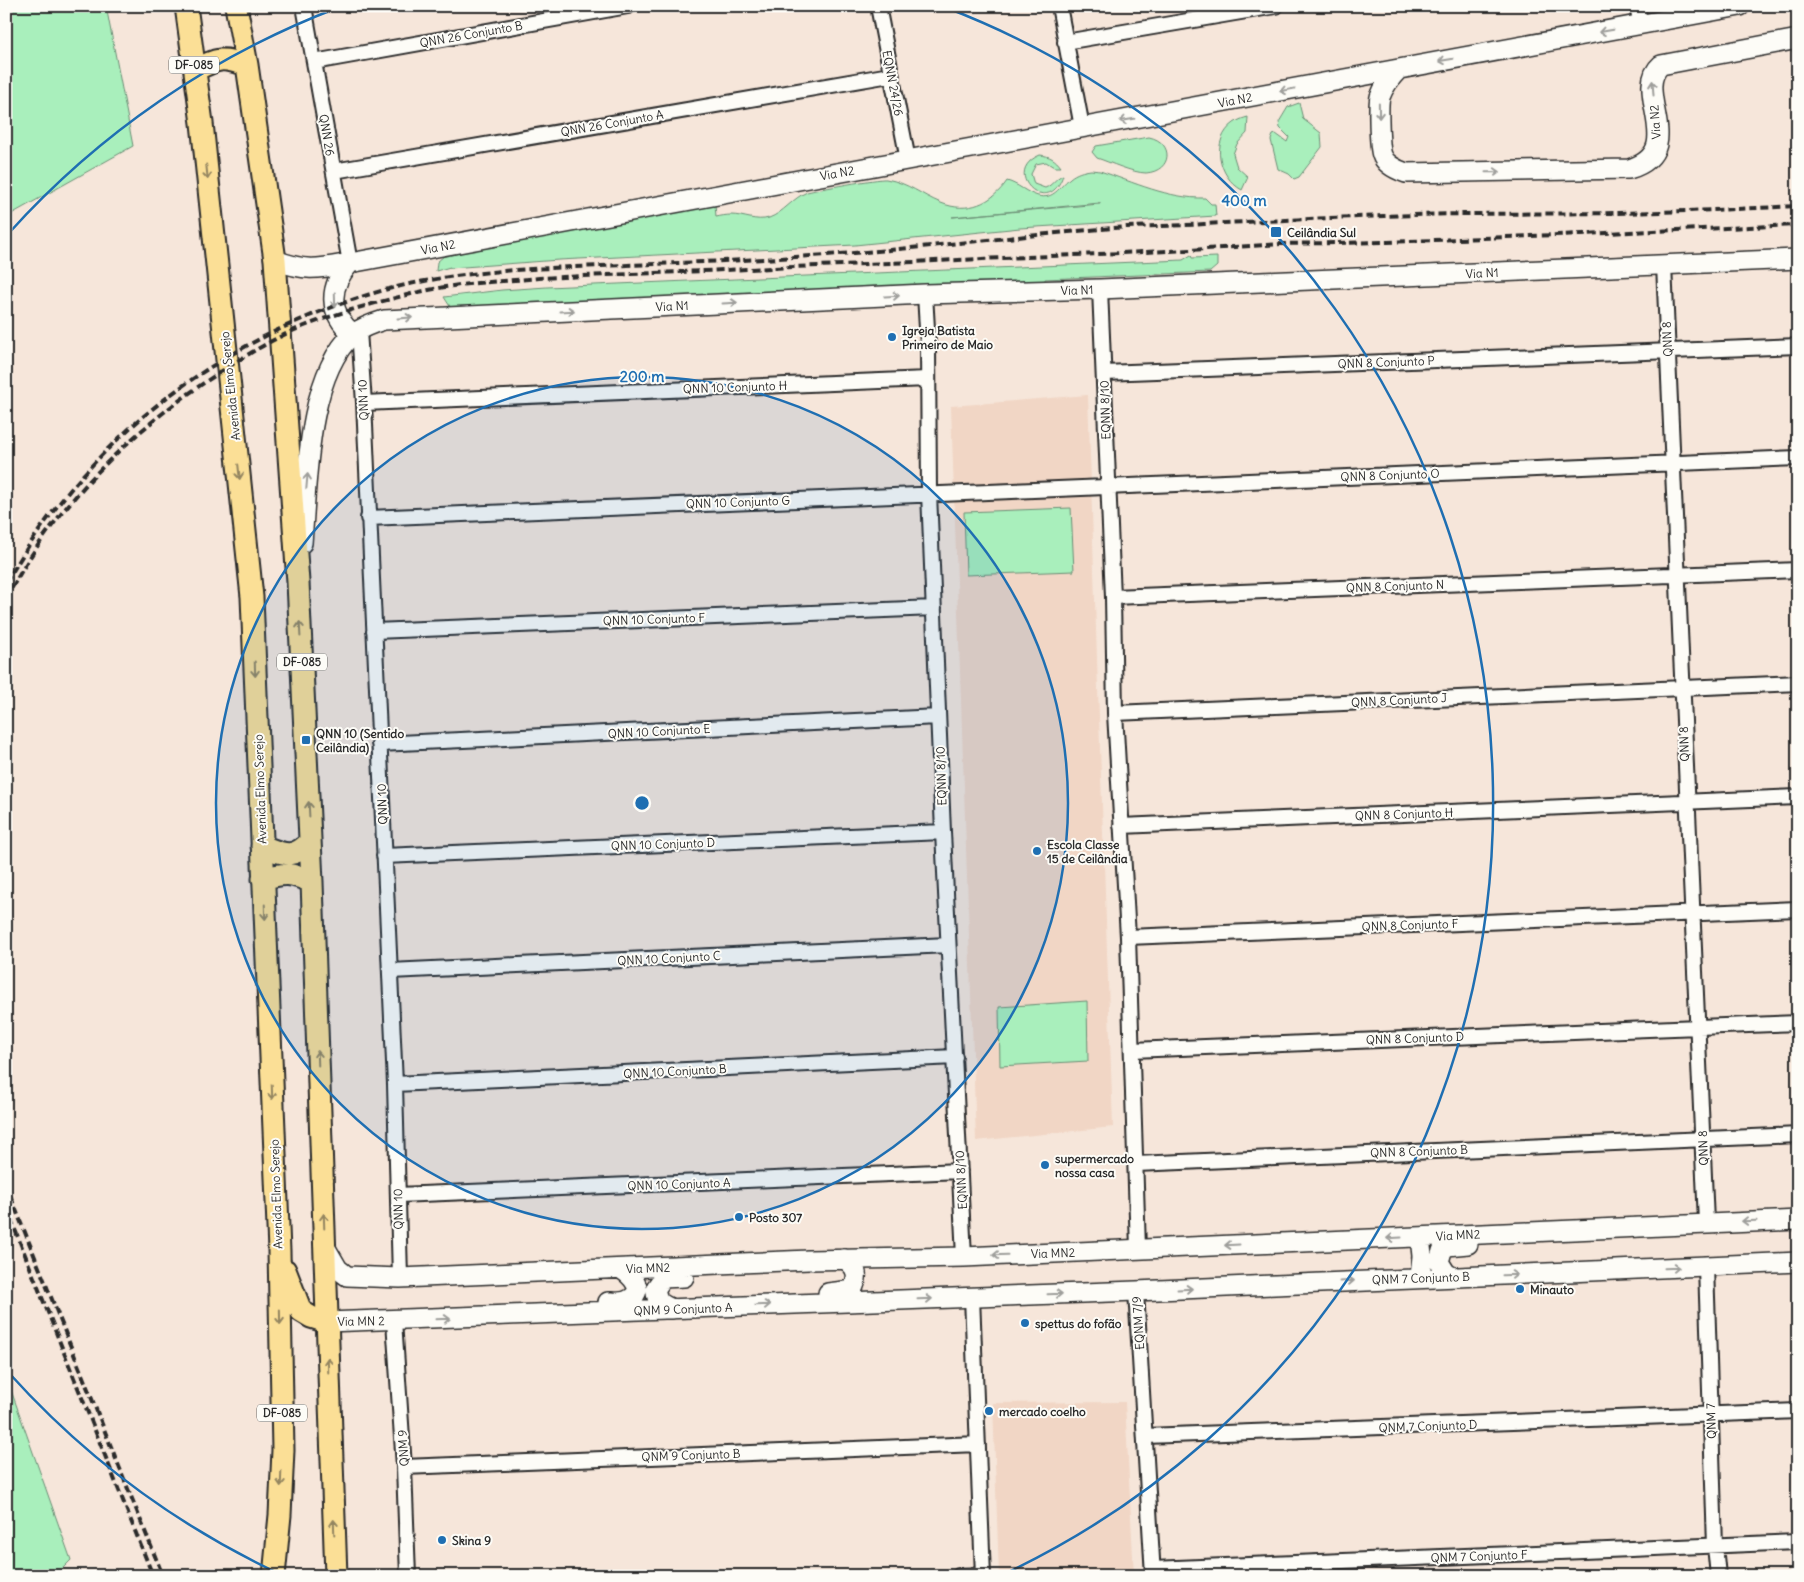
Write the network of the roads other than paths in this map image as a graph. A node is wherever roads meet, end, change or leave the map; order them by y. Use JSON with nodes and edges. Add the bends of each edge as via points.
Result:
{"nodes":[{"id":1,"x":186,"y":6,"type":"edge"},
{"id":2,"x":236,"y":6,"type":"edge"},
{"id":3,"x":304,"y":6,"type":"edge"},
{"id":4,"x":628,"y":6,"type":"edge"},
{"id":5,"x":878,"y":6,"type":"edge"},
{"id":6,"x":1059,"y":6,"type":"edge"},
{"id":7,"x":1276,"y":6,"type":"edge"},
{"id":8,"x":1637,"y":6,"type":"edge"},
{"id":9,"x":1740,"y":6,"type":"edge"},
{"id":10,"x":1640,"y":25,"type":"junction"},
{"id":11,"x":1798,"y":28,"type":"edge"},
{"id":12,"x":1798,"y":39,"type":"edge"},
{"id":13,"x":1065,"y":42,"type":"junction"},
{"id":14,"x":1732,"y":51,"type":"junction"},
{"id":15,"x":314,"y":62,"type":"junction"},
{"id":16,"x":246,"y":65,"type":"junction"},
{"id":17,"x":1400,"y":68,"type":"junction"},
{"id":18,"x":195,"y":70,"type":"junction"},
{"id":19,"x":890,"y":75,"type":"junction"},
{"id":20,"x":1082,"y":127,"type":"junction"},
{"id":21,"x":908,"y":160,"type":"junction"},
{"id":22,"x":334,"y":171,"type":"junction"},
{"id":23,"x":274,"y":260,"type":"junction"},
{"id":24,"x":1798,"y":260,"type":"edge"},
{"id":25,"x":350,"y":263,"type":"junction"},
{"id":26,"x":1664,"y":265,"type":"junction"},
{"id":27,"x":1100,"y":289,"type":"junction"},
{"id":28,"x":925,"y":294,"type":"junction"},
{"id":29,"x":356,"y":332,"type":"junction"},
{"id":30,"x":1798,"y":346,"type":"edge"},
{"id":31,"x":1668,"y":352,"type":"junction"},
{"id":32,"x":1104,"y":373,"type":"junction"},
{"id":33,"x":927,"y":379,"type":"junction"},
{"id":34,"x":364,"y":403,"type":"junction"},
{"id":35,"x":1798,"y":458,"type":"edge"},
{"id":36,"x":1672,"y":464,"type":"junction"},
{"id":37,"x":1108,"y":486,"type":"junction"},
{"id":38,"x":930,"y":493,"type":"junction"},
{"id":39,"x":368,"y":518,"type":"junction"},
{"id":40,"x":1798,"y":570,"type":"edge"},
{"id":41,"x":1677,"y":576,"type":"junction"},
{"id":42,"x":298,"y":582,"type":"junction"},
{"id":43,"x":1113,"y":598,"type":"junction"},
{"id":44,"x":934,"y":608,"type":"junction"},
{"id":45,"x":374,"y":631,"type":"junction"},
{"id":46,"x":1798,"y":682,"type":"edge"},
{"id":47,"x":1682,"y":686,"type":"junction"},
{"id":48,"x":1115,"y":713,"type":"junction"},
{"id":49,"x":938,"y":717,"type":"junction"},
{"id":50,"x":379,"y":744,"type":"junction"},
{"id":51,"x":1798,"y":797,"type":"edge"},
{"id":52,"x":1686,"y":802,"type":"junction"},
{"id":53,"x":1121,"y":826,"type":"junction"},
{"id":54,"x":943,"y":832,"type":"junction"},
{"id":55,"x":310,"y":842,"type":"junction"},
{"id":56,"x":262,"y":846,"type":"junction"},
{"id":57,"x":384,"y":856,"type":"junction"},
{"id":58,"x":263,"y":879,"type":"junction"},
{"id":59,"x":312,"y":882,"type":"junction"},
{"id":60,"x":1798,"y":909,"type":"edge"},
{"id":61,"x":1693,"y":914,"type":"junction"},
{"id":62,"x":1128,"y":937,"type":"junction"},
{"id":63,"x":948,"y":945,"type":"junction"},
{"id":64,"x":390,"y":971,"type":"junction"},
{"id":65,"x":1798,"y":1023,"type":"edge"},
{"id":66,"x":1697,"y":1027,"type":"junction"},
{"id":67,"x":1132,"y":1050,"type":"junction"},
{"id":68,"x":955,"y":1057,"type":"junction"},
{"id":69,"x":395,"y":1084,"type":"junction"},
{"id":70,"x":1798,"y":1135,"type":"edge"},
{"id":71,"x":1703,"y":1139,"type":"junction"},
{"id":72,"x":1136,"y":1164,"type":"junction"},
{"id":73,"x":960,"y":1171,"type":"junction"},
{"id":74,"x":398,"y":1195,"type":"junction"},
{"id":75,"x":1798,"y":1220,"type":"edge"},
{"id":76,"x":1706,"y":1222,"type":"junction"},
{"id":77,"x":1618,"y":1226,"type":"junction"},
{"id":78,"x":1420,"y":1236,"type":"junction"},
{"id":79,"x":324,"y":1245,"type":"junction"},
{"id":80,"x":1138,"y":1249,"type":"junction"},
{"id":81,"x":279,"y":1251,"type":"junction"},
{"id":82,"x":964,"y":1257,"type":"junction"},
{"id":83,"x":844,"y":1259,"type":"junction"},
{"id":84,"x":809,"y":1260,"type":"junction"},
{"id":85,"x":1798,"y":1262,"type":"edge"},
{"id":86,"x":1706,"y":1266,"type":"junction"},
{"id":87,"x":621,"y":1269,"type":"junction"},
{"id":88,"x":1453,"y":1277,"type":"junction"},
{"id":89,"x":400,"y":1278,"type":"junction"},
{"id":90,"x":1420,"y":1278,"type":"junction"},
{"id":91,"x":1136,"y":1291,"type":"junction"},
{"id":92,"x":972,"y":1297,"type":"junction"},
{"id":93,"x":792,"y":1304,"type":"junction"},
{"id":94,"x":673,"y":1309,"type":"junction"},
{"id":95,"x":473,"y":1318,"type":"junction"},
{"id":96,"x":394,"y":1320,"type":"junction"},
{"id":97,"x":327,"y":1322,"type":"junction"},
{"id":98,"x":1798,"y":1411,"type":"edge"},
{"id":99,"x":1711,"y":1415,"type":"junction"},
{"id":100,"x":1145,"y":1436,"type":"junction"},
{"id":101,"x":978,"y":1444,"type":"junction"},
{"id":102,"x":404,"y":1467,"type":"junction"},
{"id":103,"x":1798,"y":1542,"type":"edge"},
{"id":104,"x":1715,"y":1546,"type":"junction"},
{"id":105,"x":1153,"y":1572,"type":"edge"},
{"id":106,"x":983,"y":1575,"type":"edge"},
{"id":107,"x":274,"y":1576,"type":"edge"},
{"id":108,"x":336,"y":1576,"type":"edge"},
{"id":109,"x":408,"y":1576,"type":"edge"},
{"id":110,"x":959,"y":1576,"type":"edge"},
{"id":111,"x":1718,"y":1576,"type":"edge"}],
"edges":[{"from":1,"to":18,"type":"main road","name":"Avenida Elmo Serejo","number":"DF-085"},
{"from":2,"to":16,"type":"main road","number":"DF-085"},
{"from":3,"to":15,"type":"street","name":"QNN 26"},
{"from":4,"to":15,"type":"street","name":"QNN 26 Conjunto B"},
{"from":5,"to":19,"type":"street","name":"EQNN 24/26"},
{"from":6,"to":13,"type":"street"},
{"from":7,"to":13,"type":"street"},
{"from":8,"to":10,"type":"street"},
{"from":9,"to":10,"type":"main road","name":"Via N2"},
{"from":10,"to":17,"type":"main road","name":"Via N2","one_way":true},
{"from":11,"to":14,"type":"main road"},
{"from":12,"to":14,"type":"main road","name":"Via N2"},
{"from":13,"to":20,"type":"street"},
{"from":17,"to":14,"type":"main road","name":"Via N2","one_way":true,"via":[[1388,81],[1379,100],[1382,155],[1400,171],[1629,169],[1641,165],[1657,146],[1652,80],[1657,68],[1666,63]]},
{"from":15,"to":22,"type":"street","name":"QNN 26"},
{"from":16,"to":18,"type":"main road","via":[[222,58]]},
{"from":16,"to":23,"type":"main road","number":"DF-085"},
{"from":17,"to":20,"type":"main road","name":"Via N2","one_way":true},
{"from":18,"to":56,"type":"main road","name":"Avenida Elmo Serejo","number":"DF-085","one_way":true,"via":[[252,597]]},
{"from":19,"to":21,"type":"street","name":"EQNN 24/26"},
{"from":19,"to":22,"type":"street","name":"QNN 26 Conjunto A"},
{"from":20,"to":21,"type":"main road","name":"Via N2"},
{"from":21,"to":25,"type":"main road","name":"Via N2"},
{"from":22,"to":25,"type":"street","name":"QNN 26"},
{"from":23,"to":25,"type":"main road","name":"Via N2","via":[[303,269]]},
{"from":23,"to":42,"type":"main road","number":"DF-085"},
{"from":24,"to":26,"type":"main road","name":"Via N1"},
{"from":25,"to":29,"type":"main road","one_way":true,"via":[[338,280],[334,306],[341,322]]},
{"from":26,"to":27,"type":"main road","name":"Via N1"},
{"from":26,"to":31,"type":"street","name":"QNN 8"},
{"from":27,"to":28,"type":"main road","name":"Via N1"},
{"from":27,"to":32,"type":"street","name":"EQNN 8/10"},
{"from":29,"to":28,"type":"main road","name":"Via N1","one_way":true,"via":[[384,320],[408,318]]},
{"from":28,"to":33,"type":"street","name":"EQNN 8/10"},
{"from":29,"to":34,"type":"street","name":"QNN 10"},
{"from":42,"to":29,"type":"main road","one_way":true,"via":[[310,447],[321,389],[329,367]]},
{"from":30,"to":31,"type":"street"},
{"from":31,"to":32,"type":"street","name":"QNN 8 Conjunto P"},
{"from":31,"to":36,"type":"street","name":"QNN 8"},
{"from":32,"to":37,"type":"street","name":"EQNN 8/10"},
{"from":33,"to":34,"type":"street","name":"QNN 10 Conjunto H"},
{"from":33,"to":38,"type":"street","name":"EQNN 8/10"},
{"from":34,"to":39,"type":"street","name":"QNN 10"},
{"from":35,"to":36,"type":"street","name":"QNN 8 Conjunto O"},
{"from":36,"to":37,"type":"street","name":"QNN 8 Conjunto O"},
{"from":36,"to":41,"type":"street","name":"QNN 8"},
{"from":37,"to":38,"type":"street","name":"QNN 10 Conjunto G"},
{"from":37,"to":43,"type":"street","name":"EQNN 8/10"},
{"from":38,"to":39,"type":"street","name":"QNN 10 Conjunto G"},
{"from":38,"to":44,"type":"street","name":"EQNN 8/10"},
{"from":39,"to":45,"type":"street","name":"QNN 10"},
{"from":40,"to":41,"type":"street","name":"QNN 8 Conjunto N"},
{"from":41,"to":43,"type":"street","name":"QNN 8 Conjunto N"},
{"from":41,"to":47,"type":"street","name":"QNN 8"},
{"from":55,"to":42,"type":"main road","number":"DF-085","one_way":true},
{"from":43,"to":48,"type":"street","name":"EQNN 8/10"},
{"from":44,"to":45,"type":"street","name":"QNN 10 Conjunto F"},
{"from":44,"to":49,"type":"street","name":"EQNN 8/10"},
{"from":45,"to":50,"type":"street","name":"QNN 10"},
{"from":46,"to":47,"type":"street","name":"QNN 8 Conjunto J"},
{"from":47,"to":48,"type":"street","name":"QNN 8 Conjunto J"},
{"from":47,"to":52,"type":"street","name":"QNN 8"},
{"from":48,"to":53,"type":"street","name":"EQNN 8/10"},
{"from":49,"to":50,"type":"street","name":"QNN 10 Conjunto E"},
{"from":49,"to":54,"type":"street","name":"EQNN 8/10"},
{"from":50,"to":57,"type":"street","name":"QNN 10"},
{"from":51,"to":52,"type":"street","name":"QNN 8 Conjunto H"},
{"from":52,"to":53,"type":"street","name":"QNN 8 Conjunto H"},
{"from":52,"to":61,"type":"street","name":"QNN 8"},
{"from":53,"to":62,"type":"street","name":"EQNN 8/10"},
{"from":54,"to":57,"type":"street","name":"QNN 10 Conjunto D"},
{"from":54,"to":63,"type":"street","name":"EQNN 8/10"},
{"from":55,"to":56,"type":"main road","via":[[294,853]]},
{"from":55,"to":59,"type":"main road","number":"DF-085"},
{"from":56,"to":58,"type":"main road","name":"Avenida Elmo Serejo","number":"DF-085"},
{"from":57,"to":64,"type":"street","name":"QNN 10"},
{"from":58,"to":59,"type":"main road","via":[[286,873]]},
{"from":58,"to":81,"type":"main road","name":"Avenida Elmo Serejo","number":"DF-085","one_way":true},
{"from":79,"to":59,"type":"main road","number":"DF-085","one_way":true},
{"from":60,"to":61,"type":"street","name":"QNN 8 Conjunto F"},
{"from":61,"to":62,"type":"street","name":"QNN 8 Conjunto F"},
{"from":61,"to":66,"type":"street","name":"QNN 8"},
{"from":62,"to":67,"type":"street","name":"EQNN 8/10"},
{"from":63,"to":64,"type":"street","name":"QNN 10 Conjunto C"},
{"from":63,"to":68,"type":"street","name":"EQNN 8/10"},
{"from":64,"to":69,"type":"street","name":"QNN 10"},
{"from":65,"to":66,"type":"street","name":"QNN 8 Conjunto D"},
{"from":66,"to":67,"type":"street","name":"QNN 8 Conjunto D"},
{"from":66,"to":71,"type":"street","name":"QNN 8"},
{"from":67,"to":72,"type":"street","name":"EQNN 8/10"},
{"from":68,"to":69,"type":"street","name":"QNN 10 Conjunto B"},
{"from":68,"to":73,"type":"street","name":"EQNN 8/10"},
{"from":69,"to":74,"type":"street","name":"QNN 10"},
{"from":70,"to":71,"type":"street","name":"QNN 8 Conjunto B"},
{"from":71,"to":72,"type":"street","name":"QNN 8 Conjunto B"},
{"from":71,"to":76,"type":"street","name":"QNN 8"},
{"from":72,"to":80,"type":"street","name":"EQNN 8/10"},
{"from":73,"to":74,"type":"street","name":"QNN 10 Conjunto A"},
{"from":73,"to":82,"type":"street","name":"EQNN 8/10"},
{"from":74,"to":89,"type":"street","name":"QNN 10"},
{"from":75,"to":76,"type":"main road","name":"Via MN2","one_way":true},
{"from":76,"to":77,"type":"main road","name":"Via MN2"},
{"from":77,"to":78,"type":"main road","name":"Via MN2"},
{"from":77,"to":88,"type":"main road","via":[[1544,1240],[1447,1246],[1439,1262]]},
{"from":78,"to":80,"type":"main road","name":"Via MN2","one_way":true},
{"from":78,"to":90,"type":"main road"},
{"from":79,"to":89,"type":"main road","name":"Via MN2","via":[[338,1269],[347,1276]]},
{"from":79,"to":97,"type":"main road","number":"DF-085"},
{"from":80,"to":82,"type":"main road","name":"Via MN2","one_way":true},
{"from":81,"to":97,"type":"main road","via":[[301,1311]]},
{"from":81,"to":107,"type":"main road","name":"Avenida Elmo Serejo","number":"DF-085","one_way":true,"via":[[283,1450]]},
{"from":82,"to":83,"type":"main road","name":"Via MN2"},
{"from":83,"to":84,"type":"main road","name":"Via MN2"},
{"from":83,"to":93,"type":"main road","via":[[856,1273],[852,1290],[809,1294]]},
{"from":84,"to":87,"type":"main road","name":"Via MN2"},
{"from":84,"to":94,"type":"main road","via":[[756,1274],[663,1278],[656,1288],[657,1297],[663,1306]]},
{"from":85,"to":86,"type":"main road","name":"QNM 7 Conjunto B"},
{"from":88,"to":86,"type":"main road","name":"QNM 7 Conjunto B","one_way":true},
{"from":86,"to":99,"type":"street","name":"QNM 7"},
{"from":87,"to":89,"type":"main road","name":"Via MN2"},
{"from":87,"to":95,"type":"main road","via":[[634,1278],[637,1289],[635,1295],[626,1301],[537,1305]]},
{"from":88,"to":90,"type":"main road","name":"QNM 7 Conjunto B"},
{"from":91,"to":90,"type":"main road","name":"QNM 7 Conjunto B","one_way":true},
{"from":92,"to":91,"type":"main road","name":"EQNM 7/9","one_way":true},
{"from":91,"to":100,"type":"street","name":"EQNM 7/9"},
{"from":93,"to":92,"type":"main road","name":"QNM 9 Conjunto A","one_way":true},
{"from":92,"to":101,"type":"street"},
{"from":94,"to":93,"type":"main road","name":"QNM 9 Conjunto A","one_way":true},
{"from":94,"to":95,"type":"main road","name":"QNM 9 Conjunto A"},
{"from":96,"to":95,"type":"main road","name":"QNM 9 Conjunto A","one_way":true},
{"from":96,"to":97,"type":"main road","name":"Via MN 2"},
{"from":96,"to":102,"type":"street","name":"QNM 9"},
{"from":108,"to":97,"type":"main road","number":"DF-085","one_way":true},
{"from":98,"to":99,"type":"street","name":"QNM 7 Conjunto D"},
{"from":99,"to":100,"type":"street","name":"QNM 7 Conjunto D"},
{"from":99,"to":104,"type":"street","name":"QNM 7"},
{"from":100,"to":105,"type":"street","name":"EQNM 7/9"},
{"from":101,"to":102,"type":"street","name":"QNM 9 Conjunto B"},
{"from":101,"to":106,"type":"street"},
{"from":102,"to":109,"type":"street","name":"QNM 9"},
{"from":103,"to":104,"type":"street","name":"QNM 7 Conjunto F"},
{"from":104,"to":105,"type":"street","name":"QNM 7 Conjunto F"},
{"from":104,"to":111,"type":"street","name":"QNM 7"},
{"from":106,"to":110,"type":"street"}]}
